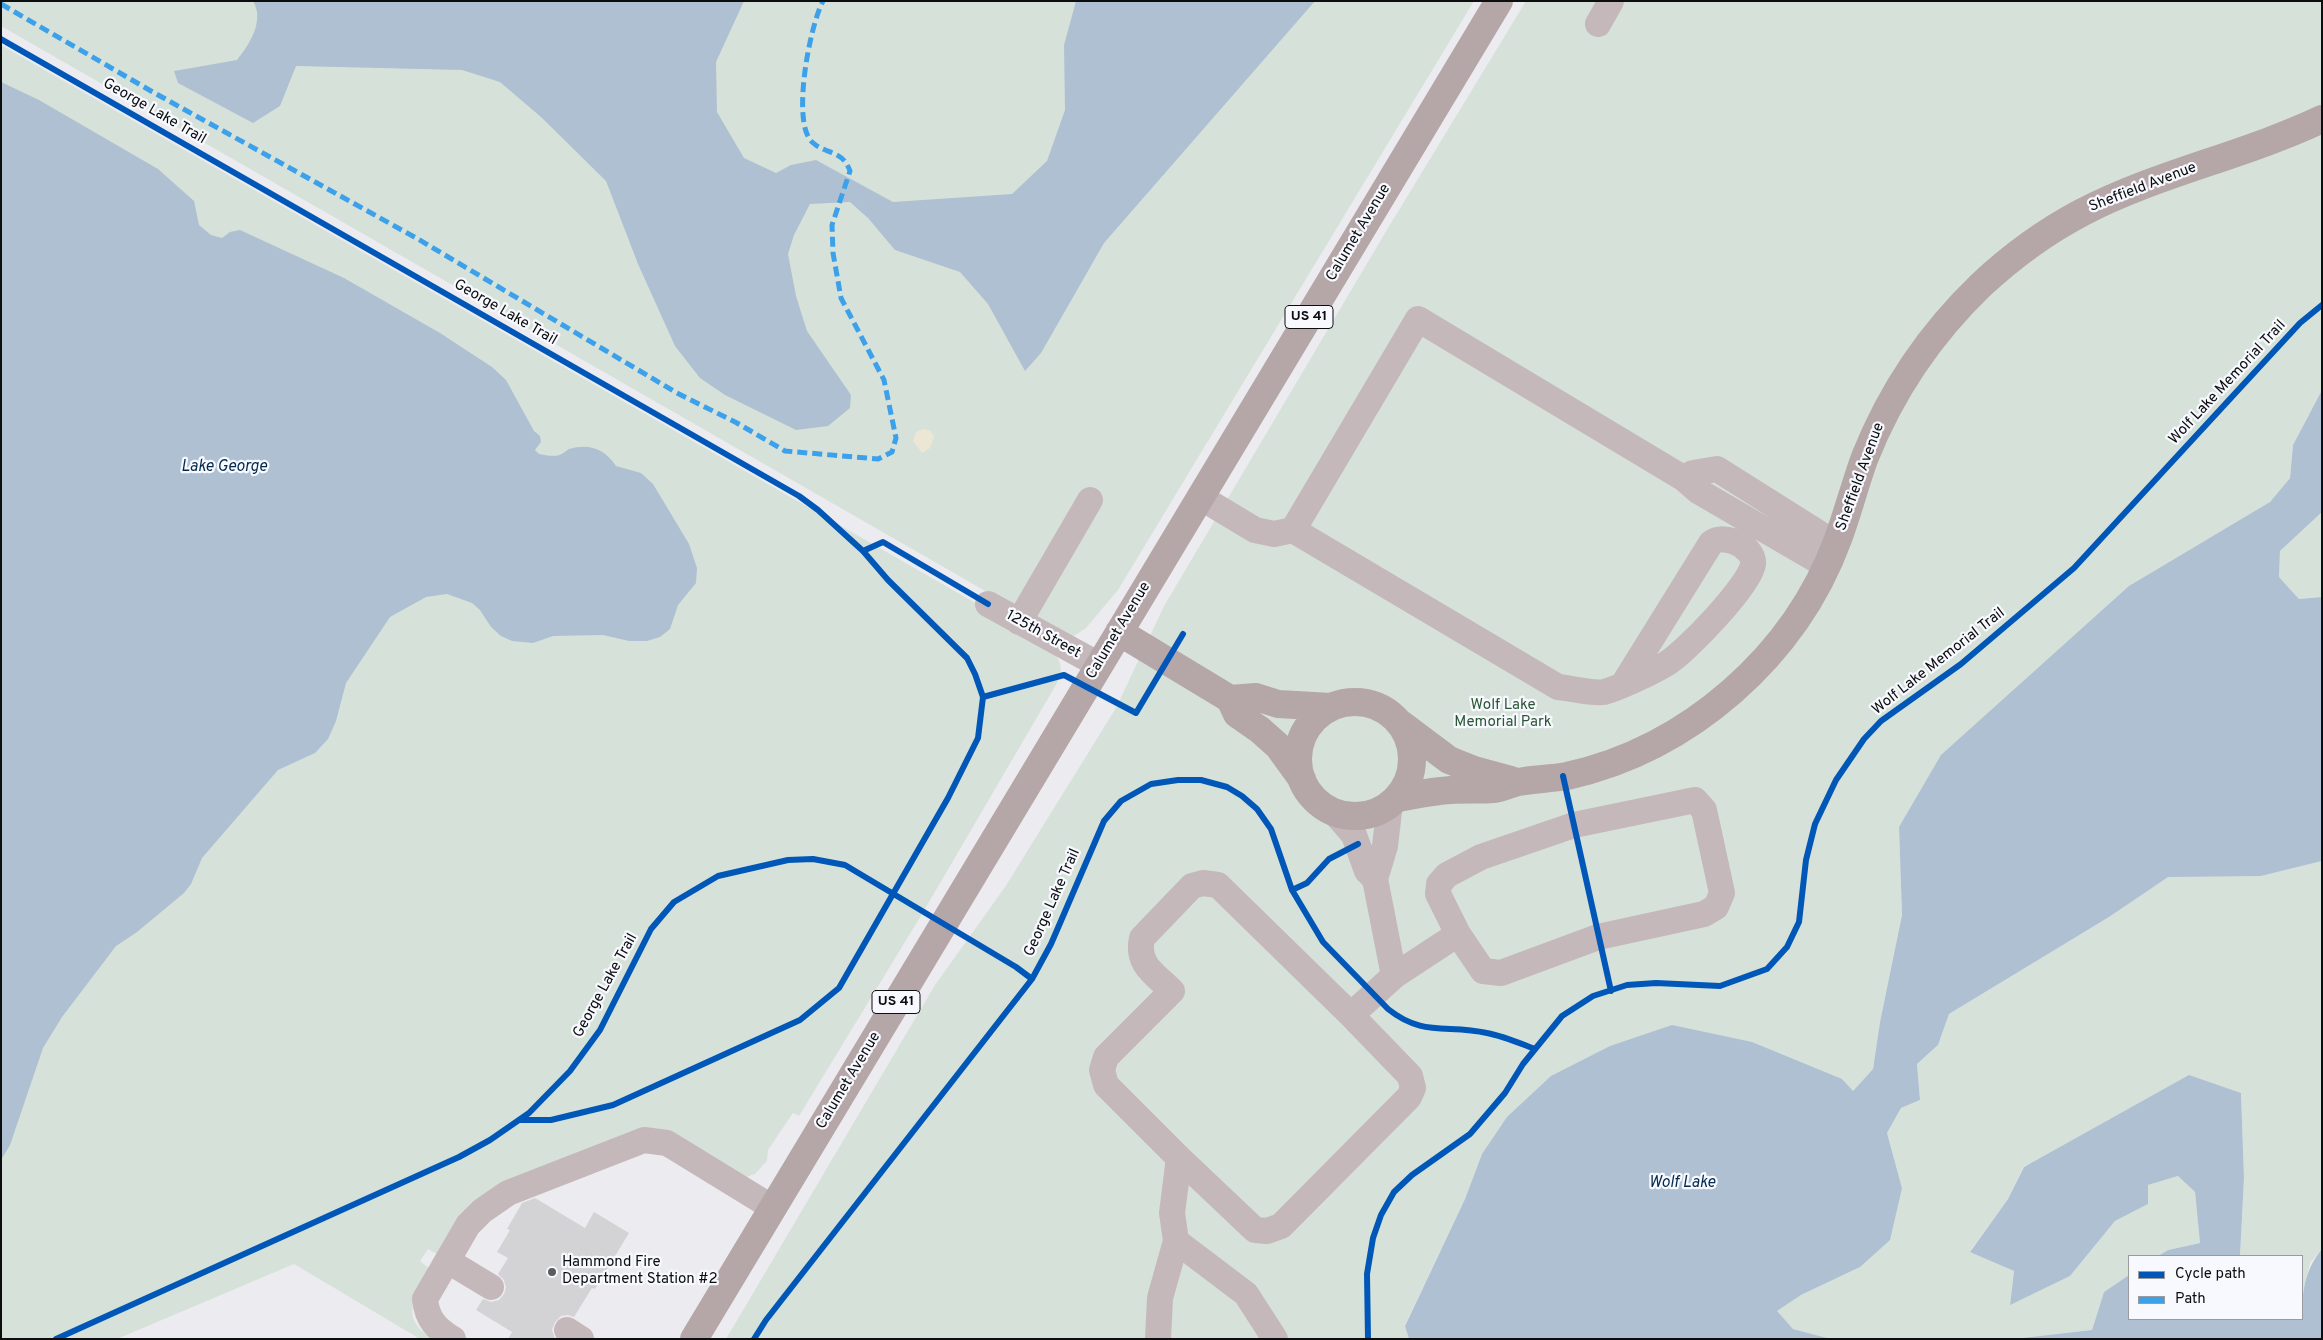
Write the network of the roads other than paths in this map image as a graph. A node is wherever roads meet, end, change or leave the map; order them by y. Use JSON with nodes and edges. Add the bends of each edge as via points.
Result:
{"nodes":[{"id":1,"x":1499,"y":1,"type":"edge"},
{"id":2,"x":1611,"y":1,"type":"edge"},
{"id":3,"x":1598,"y":24,"type":"dead end"},
{"id":4,"x":2322,"y":119,"type":"edge"},
{"id":5,"x":1200,"y":497,"type":"junction"},
{"id":6,"x":1090,"y":500,"type":"dead end"},
{"id":7,"x":1293,"y":530,"type":"junction"},
{"id":8,"x":1832,"y":555,"type":"junction"},
{"id":9,"x":988,"y":604,"type":"dead end"},
{"id":10,"x":1020,"y":622,"type":"junction"},
{"id":11,"x":1119,"y":632,"type":"junction"},
{"id":12,"x":1098,"y":665,"type":"junction"},
{"id":13,"x":1624,"y":683,"type":"junction"},
{"id":14,"x":1230,"y":699,"type":"junction"},
{"id":15,"x":1331,"y":707,"type":"junction"},
{"id":16,"x":1399,"y":722,"type":"junction"},
{"id":17,"x":1302,"y":779,"type":"junction"},
{"id":18,"x":1517,"y":782,"type":"junction"},
{"id":19,"x":1393,"y":800,"type":"junction"},
{"id":20,"x":1334,"y":812,"type":"junction"},
{"id":21,"x":1375,"y":879,"type":"junction"},
{"id":22,"x":1458,"y":934,"type":"junction"},
{"id":23,"x":1394,"y":976,"type":"junction"},
{"id":24,"x":1351,"y":1015,"type":"junction"},
{"id":25,"x":1179,"y":1158,"type":"junction"},
{"id":26,"x":773,"y":1208,"type":"junction"},
{"id":27,"x":1176,"y":1241,"type":"junction"},
{"id":28,"x":448,"y":1261,"type":"junction"},
{"id":29,"x":490,"y":1287,"type":"dead end"},
{"id":30,"x":453,"y":1339,"type":"edge"},
{"id":31,"x":694,"y":1339,"type":"edge"},
{"id":32,"x":1158,"y":1339,"type":"edge"},
{"id":33,"x":1275,"y":1339,"type":"edge"}],
"edges":[{"from":1,"to":5,"type":"main road","name":"Calumet Avenue","number":"US 41"},
{"from":2,"to":3,"type":"lane"},
{"from":4,"to":8,"type":"main road","name":"Sheffield Avenue","via":[[2131,191],[2082,213],[2028,246],[2000,269],[1963,303],[1942,328],[1922,352],[1897,392],[1864,459]]},
{"from":5,"to":7,"type":"lane","via":[[1255,530],[1274,534]]},
{"from":5,"to":11,"type":"main road","name":"Calumet Avenue","number":"US 41"},
{"from":6,"to":10,"type":"lane"},
{"from":7,"to":8,"type":"lane","via":[[1418,319],[1683,478],[1698,491]]},
{"from":7,"to":13,"type":"lane","via":[[1558,687],[1602,692]]},
{"from":8,"to":18,"type":"main road","name":"Sheffield Avenue","via":[[1809,601],[1778,644],[1711,710],[1657,743],[1602,766],[1563,776]]},
{"from":9,"to":10,"type":"lane","name":"125th Street"},
{"from":10,"to":12,"type":"lane","name":"125th Street"},
{"from":11,"to":12,"type":"main road","name":"Calumet Avenue","number":"US 41"},
{"from":11,"to":14,"type":"main road"},
{"from":12,"to":26,"type":"main road","name":"Calumet Avenue","number":"US 41"},
{"from":13,"to":13,"type":"lane","via":[[1667,664],[1698,636],[1727,605],[1753,567],[1749,552],[1728,538],[1718,538],[1711,543]]},
{"from":14,"to":15,"type":"main road","via":[[1256,697],[1278,704]]},
{"from":14,"to":17,"type":"main road","via":[[1237,714],[1278,746]]},
{"from":15,"to":16,"type":"main road","via":[[1349,702],[1368,703],[1385,710]]},
{"from":15,"to":17,"type":"main road","via":[[1306,729],[1299,745]]},
{"from":16,"to":18,"type":"main road","name":"Sheffield Avenue","via":[[1449,760]]},
{"from":16,"to":19,"type":"main road","via":[[1408,736],[1412,752],[1411,769],[1406,785]]},
{"from":17,"to":20,"type":"main road","via":[[1320,804]]},
{"from":18,"to":19,"type":"main road","name":"Sheffield Avenue","via":[[1499,789],[1452,790]]},
{"from":19,"to":20,"type":"main road","via":[[1367,814],[1350,816]]},
{"from":19,"to":21,"type":"lane"},
{"from":20,"to":21,"type":"lane","via":[[1354,835],[1367,871]]},
{"from":21,"to":23,"type":"lane"},
{"from":22,"to":22,"type":"lane","via":[[1483,971],[1501,974],[1598,937],[1704,914],[1716,907],[1722,894],[1704,810],[1695,800],[1574,825],[1481,858],[1447,875],[1438,894]]},
{"from":22,"to":23,"type":"lane"},
{"from":23,"to":24,"type":"lane"},
{"from":24,"to":25,"type":"lane","via":[[1410,1076],[1413,1088],[1409,1098],[1281,1226],[1267,1231],[1255,1230]]},
{"from":24,"to":25,"type":"lane","via":[[1218,885],[1203,882],[1192,886],[1142,938],[1143,962],[1172,991],[1106,1057],[1102,1070],[1106,1085]]},
{"from":25,"to":27,"type":"lane","via":[[1172,1213]]},
{"from":26,"to":28,"type":"lane","via":[[667,1143],[644,1140],[508,1192],[468,1225]]},
{"from":26,"to":31,"type":"main road","name":"Calumet Avenue","number":"US 41"},
{"from":27,"to":32,"type":"lane","via":[[1160,1298]]},
{"from":27,"to":33,"type":"lane","via":[[1246,1294]]},
{"from":28,"to":29,"type":"lane"},
{"from":28,"to":30,"type":"lane","via":[[425,1299],[426,1312],[438,1330]]}]}
